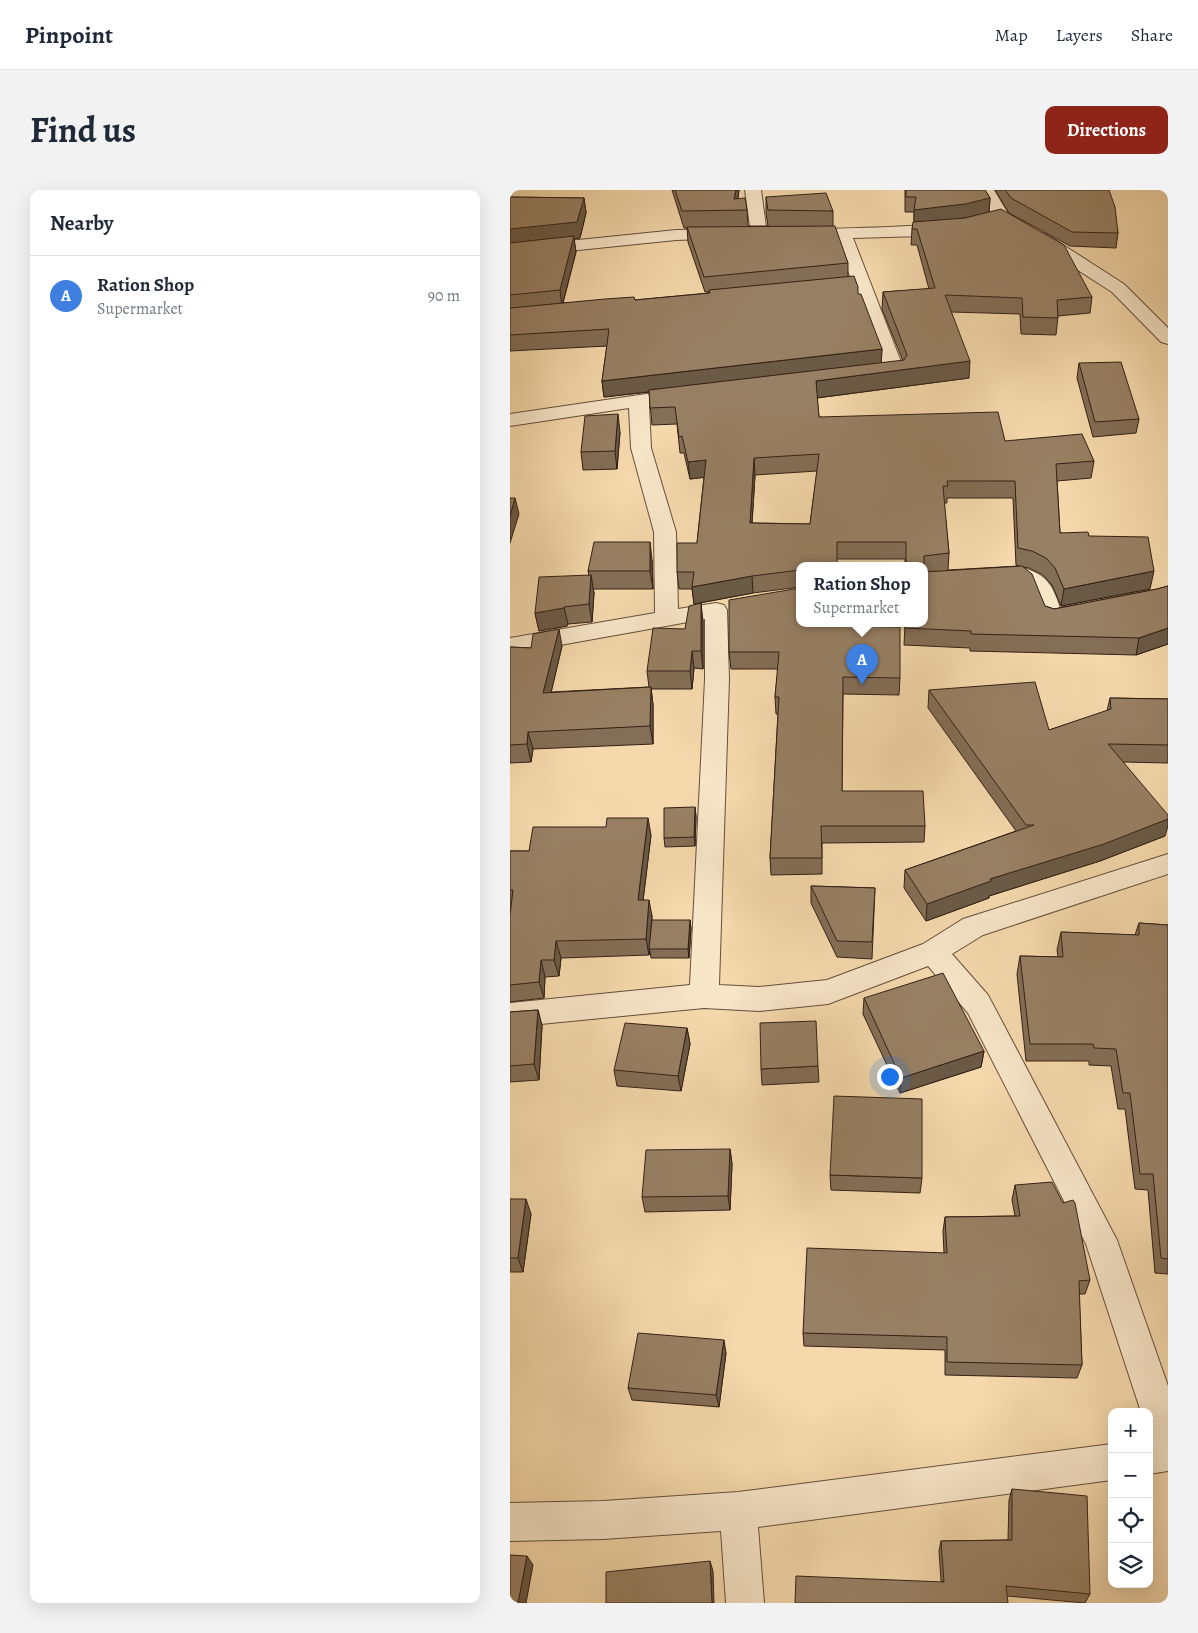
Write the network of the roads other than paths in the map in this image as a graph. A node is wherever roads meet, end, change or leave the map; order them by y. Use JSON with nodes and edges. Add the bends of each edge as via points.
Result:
{"nodes":[{"id":1,"x":752,"y":190,"type":"edge"},
{"id":2,"x":986,"y":190,"type":"edge"},
{"id":3,"x":1002,"y":217,"type":"junction"},
{"id":4,"x":759,"y":234,"type":"junction"},
{"id":5,"x":778,"y":234,"type":"edge"},
{"id":6,"x":806,"y":234,"type":"edge"},
{"id":7,"x":843,"y":234,"type":"junction"},
{"id":8,"x":510,"y":252,"type":"edge"},
{"id":9,"x":862,"y":284,"type":"junction"},
{"id":10,"x":842,"y":286,"type":"edge"},
{"id":11,"x":1168,"y":338,"type":"edge"},
{"id":12,"x":847,"y":377,"type":"edge"},
{"id":13,"x":704,"y":392,"type":"edge"},
{"id":14,"x":639,"y":400,"type":"junction"},
{"id":15,"x":510,"y":420,"type":"edge"},
{"id":16,"x":928,"y":581,"type":"edge"},
{"id":17,"x":1100,"y":608,"type":"edge"},
{"id":18,"x":667,"y":618,"type":"junction"},
{"id":19,"x":510,"y":646,"type":"edge"},
{"id":20,"x":1168,"y":864,"type":"edge"},
{"id":21,"x":933,"y":952,"type":"junction"},
{"id":22,"x":704,"y":996,"type":"junction"},
{"id":23,"x":510,"y":1015,"type":"edge"},
{"id":24,"x":1168,"y":1438,"type":"edge"},
{"id":25,"x":1168,"y":1453,"type":"edge"},
{"id":26,"x":1153,"y":1455,"type":"edge"},
{"id":27,"x":1108,"y":1463,"type":"edge"},
{"id":28,"x":738,"y":1511,"type":"junction"},
{"id":29,"x":510,"y":1522,"type":"edge"},
{"id":30,"x":745,"y":1603,"type":"edge"}],
"edges":[{"from":1,"to":4,"type":"street"},
{"from":2,"to":3,"type":"street"},
{"from":3,"to":7,"type":"street","via":[[964,227]]},
{"from":3,"to":11,"type":"street","via":[[1118,288]]},
{"from":4,"to":5,"type":"street"},
{"from":4,"to":8,"type":"street","via":[[676,235]]},
{"from":6,"to":7,"type":"street"},
{"from":7,"to":9,"type":"street"},
{"from":9,"to":10,"type":"street"},
{"from":9,"to":12,"type":"street","via":[[895,372]]},
{"from":13,"to":14,"type":"street"},
{"from":14,"to":15,"type":"street"},
{"from":14,"to":18,"type":"street","via":[[641,448],[665,532]]},
{"from":16,"to":17,"type":"street","via":[[1020,574],[1030,576],[1040,584],[1052,618]]},
{"from":18,"to":19,"type":"street"},
{"from":18,"to":22,"type":"street","via":[[725,608],[717,679]]},
{"from":20,"to":21,"type":"street","via":[[973,927]]},
{"from":21,"to":22,"type":"street","via":[[828,992],[759,999]]},
{"from":21,"to":24,"type":"street","via":[[978,1004],[1101,1240]]},
{"from":22,"to":23,"type":"street"},
{"from":25,"to":26,"type":"street"},
{"from":27,"to":28,"type":"street"},
{"from":28,"to":29,"type":"street"},
{"from":28,"to":30,"type":"street"}]}
